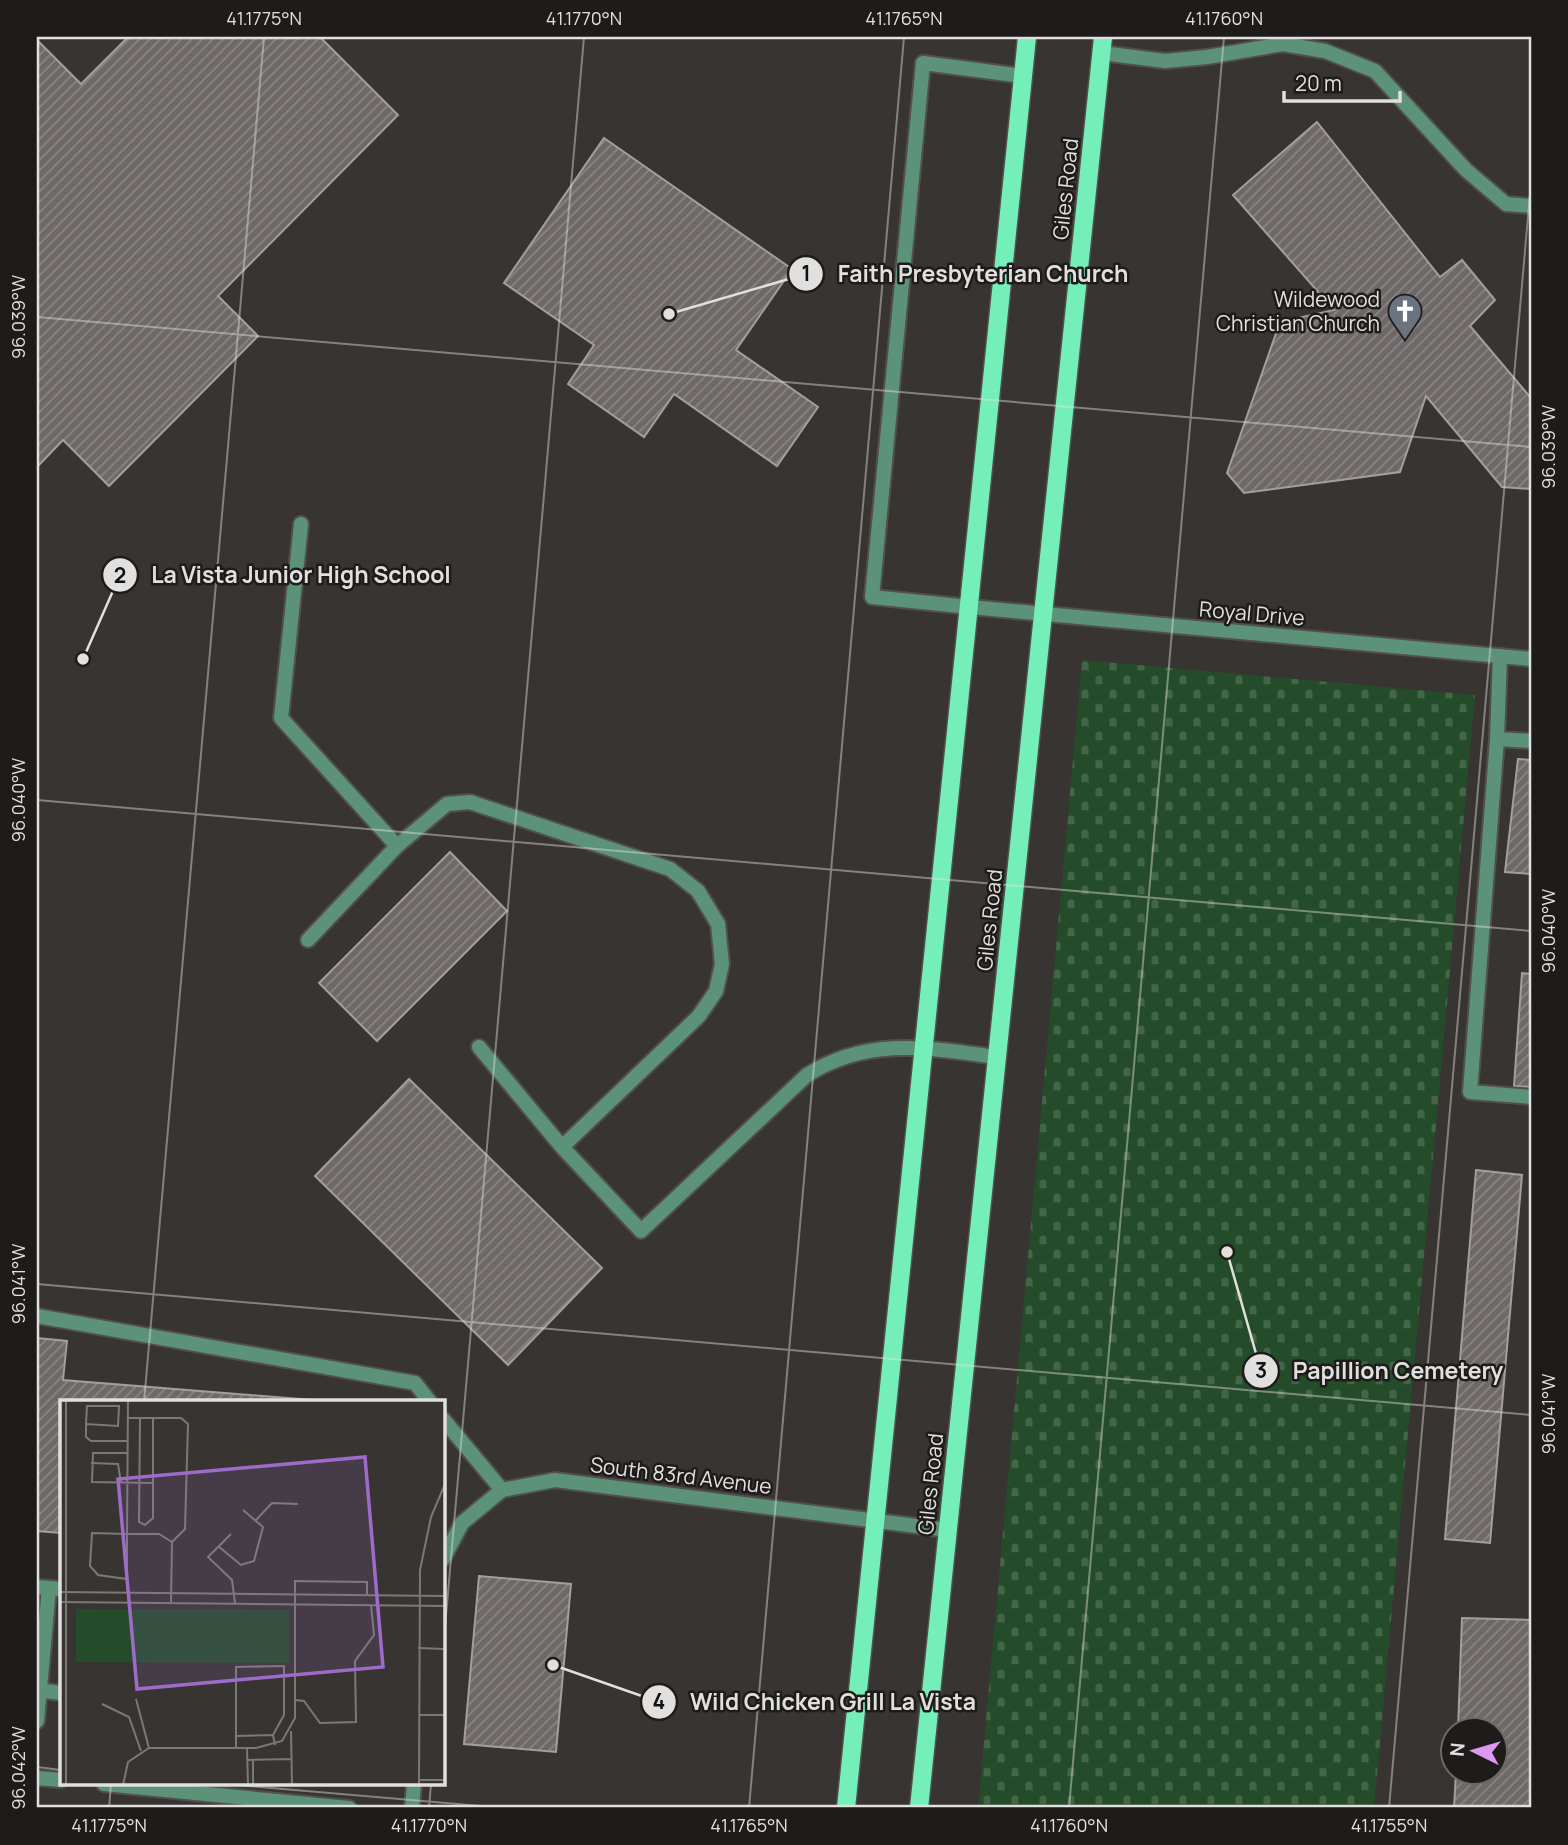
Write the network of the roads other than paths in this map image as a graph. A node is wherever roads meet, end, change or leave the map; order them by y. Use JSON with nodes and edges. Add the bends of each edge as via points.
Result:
{"nodes":[{"id":1,"x":1027,"y":37,"type":"edge"},
{"id":2,"x":1102,"y":45,"type":"edge"},
{"id":3,"x":1023,"y":76,"type":"junction"},
{"id":4,"x":1531,"y":206,"type":"edge"},
{"id":5,"x":301,"y":524,"type":"dead end"},
{"id":6,"x":970,"y":607,"type":"junction"},
{"id":7,"x":1044,"y":615,"type":"junction"},
{"id":8,"x":1500,"y":656,"type":"junction"},
{"id":9,"x":1531,"y":659,"type":"edge"},
{"id":10,"x":1497,"y":739,"type":"junction"},
{"id":11,"x":1531,"y":741,"type":"edge"},
{"id":12,"x":397,"y":846,"type":"junction"},
{"id":13,"x":308,"y":940,"type":"dead end"},
{"id":14,"x":479,"y":1047,"type":"dead end"},
{"id":15,"x":924,"y":1048,"type":"junction"},
{"id":16,"x":997,"y":1057,"type":"junction"},
{"id":17,"x":1531,"y":1097,"type":"edge"},
{"id":18,"x":562,"y":1147,"type":"junction"},
{"id":19,"x":37,"y":1316,"type":"edge"},
{"id":20,"x":428,"y":1400,"type":"edge"},
{"id":21,"x":444,"y":1420,"type":"edge"},
{"id":22,"x":502,"y":1490,"type":"junction"},
{"id":23,"x":875,"y":1521,"type":"junction"},
{"id":24,"x":948,"y":1530,"type":"junction"},
{"id":25,"x":444,"y":1557,"type":"edge"},
{"id":26,"x":49,"y":1588,"type":"edge"},
{"id":27,"x":38,"y":1691,"type":"edge"},
{"id":28,"x":60,"y":1693,"type":"edge"},
{"id":29,"x":37,"y":1721,"type":"edge"},
{"id":30,"x":37,"y":1778,"type":"edge"},
{"id":31,"x":60,"y":1780,"type":"edge"},
{"id":32,"x":124,"y":1786,"type":"edge"},
{"id":33,"x":414,"y":1786,"type":"edge"},
{"id":34,"x":349,"y":1808,"type":"edge"},
{"id":35,"x":412,"y":1808,"type":"edge"},
{"id":36,"x":846,"y":1808,"type":"edge"},
{"id":37,"x":919,"y":1808,"type":"edge"}],
"edges":[{"from":1,"to":3,"type":"main road"},
{"from":2,"to":4,"type":"street","via":[[1165,61],[1283,44],[1325,51],[1375,71],[1466,170],[1506,204]]},
{"from":2,"to":7,"type":"main road","name":"Giles Road"},
{"from":3,"to":6,"type":"main road"},
{"from":3,"to":6,"type":"street","name":"Royal Drive","via":[[923,63],[872,597]]},
{"from":5,"to":12,"type":"street","via":[[281,718]]},
{"from":6,"to":7,"type":"street","name":"Royal Drive"},
{"from":6,"to":15,"type":"main road"},
{"from":7,"to":8,"type":"street","name":"Royal Drive"},
{"from":7,"to":16,"type":"main road","name":"Giles Road"},
{"from":8,"to":9,"type":"street","name":"Royal Drive"},
{"from":8,"to":10,"type":"street"},
{"from":10,"to":11,"type":"street"},
{"from":10,"to":17,"type":"street","via":[[1470,1092]]},
{"from":12,"to":13,"type":"street"},
{"from":12,"to":18,"type":"street","via":[[447,804],[470,802],[670,869],[698,891],[718,924],[722,964],[716,991],[699,1016]]},
{"from":14,"to":18,"type":"street"},
{"from":15,"to":16,"type":"street"},
{"from":15,"to":18,"type":"street","via":[[874,1049],[839,1058],[807,1074],[641,1231]]},
{"from":15,"to":23,"type":"main road"},
{"from":16,"to":24,"type":"main road","name":"Giles Road"},
{"from":19,"to":20,"type":"street","via":[[415,1383]]},
{"from":21,"to":22,"type":"street"},
{"from":22,"to":23,"type":"street","name":"South 83rd Avenue","via":[[555,1480]]},
{"from":22,"to":25,"type":"street","name":"South 83rd Avenue","via":[[461,1523]]},
{"from":23,"to":24,"type":"street","name":"South 83rd Avenue"},
{"from":23,"to":36,"type":"main road"},
{"from":24,"to":37,"type":"main road","name":"Giles Road"},
{"from":26,"to":27,"type":"street"},
{"from":27,"to":28,"type":"street"},
{"from":27,"to":29,"type":"street"},
{"from":30,"to":31,"type":"street"},
{"from":32,"to":34,"type":"street"},
{"from":33,"to":35,"type":"street"}]}
